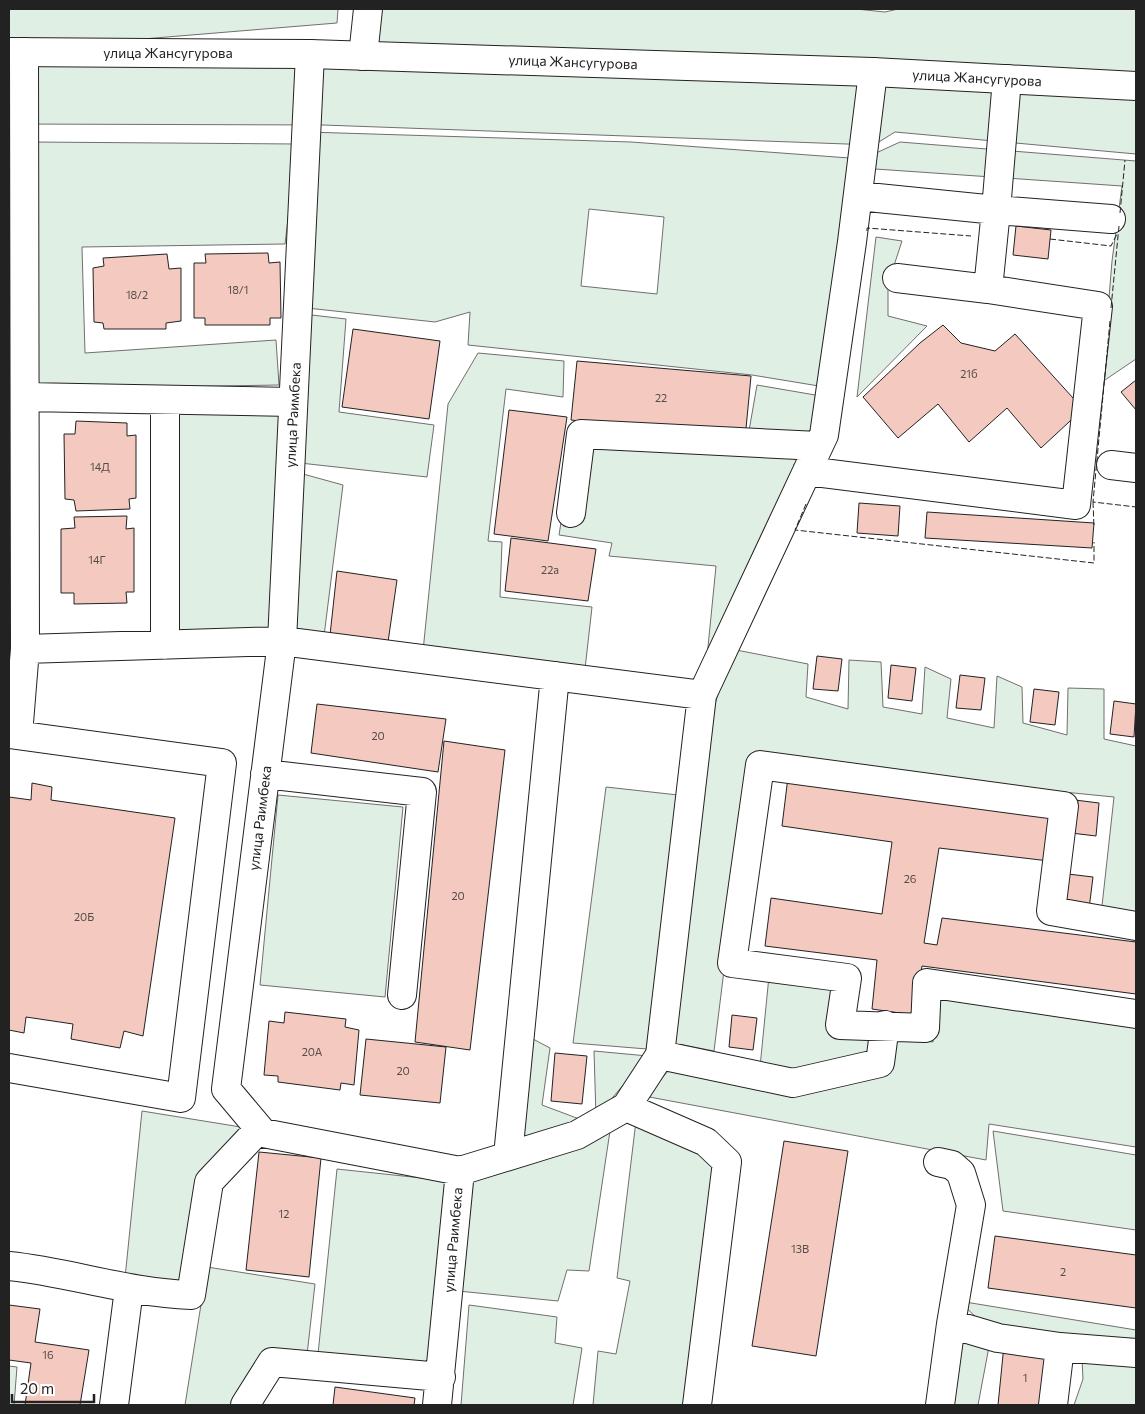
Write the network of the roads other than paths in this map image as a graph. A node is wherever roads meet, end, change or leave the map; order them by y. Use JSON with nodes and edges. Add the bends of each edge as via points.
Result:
{"nodes":[{"id":1,"x":368,"y":9,"type":"edge"},
{"id":2,"x":16,"y":52,"type":"edge"},
{"id":3,"x":310,"y":54,"type":"junction"},
{"id":4,"x":363,"y":56,"type":"junction"},
{"id":5,"x":873,"y":72,"type":"junction"},
{"id":6,"x":1007,"y":79,"type":"junction"},
{"id":7,"x":1136,"y":86,"type":"edge"},
{"id":8,"x":858,"y":196,"type":"junction"},
{"id":9,"x":996,"y":210,"type":"junction"},
{"id":10,"x":1111,"y":219,"type":"dead end"},
{"id":11,"x":897,"y":278,"type":"dead end"},
{"id":12,"x":988,"y":289,"type":"junction"},
{"id":13,"x":17,"y":301,"type":"edge"},
{"id":14,"x":165,"y":400,"type":"junction"},
{"id":15,"x":293,"y":402,"type":"junction"},
{"id":16,"x":19,"y":413,"type":"edge"},
{"id":17,"x":813,"y":458,"type":"junction"},
{"id":18,"x":571,"y":513,"type":"dead end"},
{"id":19,"x":282,"y":641,"type":"junction"},
{"id":20,"x":165,"y":644,"type":"junction"},
{"id":21,"x":25,"y":649,"type":"junction"},
{"id":22,"x":555,"y":676,"type":"junction"},
{"id":23,"x":15,"y":692,"type":"edge"},
{"id":24,"x":702,"y":695,"type":"junction"},
{"id":25,"x":13,"y":734,"type":"edge"},
{"id":26,"x":265,"y":774,"type":"junction"},
{"id":27,"x":1136,"y":926,"type":"edge"},
{"id":28,"x":402,"y":995,"type":"dead end"},
{"id":29,"x":1136,"y":1014,"type":"edge"},
{"id":30,"x":885,"y":1025,"type":"junction"},
{"id":31,"x":660,"y":1054,"type":"junction"},
{"id":32,"x":9,"y":1068,"type":"edge"},
{"id":33,"x":626,"y":1106,"type":"junction"},
{"id":34,"x":259,"y":1128,"type":"junction"},
{"id":35,"x":508,"y":1156,"type":"junction"},
{"id":36,"x":938,"y":1162,"type":"dead end"},
{"id":37,"x":460,"y":1171,"type":"junction"},
{"id":38,"x":9,"y":1266,"type":"edge"},
{"id":39,"x":129,"y":1289,"type":"junction"},
{"id":40,"x":951,"y":1324,"type":"junction"},
{"id":41,"x":1060,"y":1347,"type":"junction"},
{"id":42,"x":1136,"y":1353,"type":"edge"},
{"id":43,"x":441,"y":1377,"type":"junction"},
{"id":44,"x":114,"y":1405,"type":"edge"},
{"id":45,"x":245,"y":1405,"type":"edge"},
{"id":46,"x":436,"y":1405,"type":"edge"},
{"id":47,"x":697,"y":1405,"type":"edge"},
{"id":48,"x":940,"y":1405,"type":"edge"},
{"id":49,"x":1053,"y":1405,"type":"edge"}],
"edges":[{"from":1,"to":4,"type":"street"},
{"from":2,"to":3,"type":"street","name":"улица Жансугурова"},
{"from":2,"to":13,"type":"street"},
{"from":3,"to":4,"type":"street","name":"улица Жансугурова"},
{"from":3,"to":15,"type":"street","name":"улица Раимбека"},
{"from":4,"to":5,"type":"street","name":"улица Жансугурова"},
{"from":5,"to":6,"type":"street","name":"улица Жансугурова"},
{"from":5,"to":8,"type":"street"},
{"from":6,"to":7,"type":"street","name":"улица Жансугурова"},
{"from":6,"to":9,"type":"street"},
{"from":8,"to":9,"type":"street"},
{"from":8,"to":17,"type":"street","via":[[824,435]]},
{"from":9,"to":10,"type":"street"},
{"from":9,"to":12,"type":"street"},
{"from":11,"to":12,"type":"street"},
{"from":12,"to":17,"type":"street","via":[[1098,306],[1076,505]]},
{"from":13,"to":16,"type":"street"},
{"from":14,"to":15,"type":"street"},
{"from":14,"to":16,"type":"street"},
{"from":14,"to":20,"type":"street"},
{"from":15,"to":19,"type":"street","name":"улица Раимбека"},
{"from":16,"to":21,"type":"street"},
{"from":17,"to":18,"type":"street","via":[[581,434]]},
{"from":17,"to":24,"type":"street"},
{"from":19,"to":20,"type":"street"},
{"from":19,"to":22,"type":"street"},
{"from":19,"to":26,"type":"street","name":"улица Раимбека"},
{"from":20,"to":21,"type":"street"},
{"from":21,"to":23,"type":"street"},
{"from":22,"to":24,"type":"street"},
{"from":22,"to":35,"type":"street"},
{"from":23,"to":25,"type":"street"},
{"from":24,"to":31,"type":"street"},
{"from":25,"to":32,"type":"street","via":[[222,762],[181,1098]]},
{"from":26,"to":28,"type":"street","via":[[422,792]]},
{"from":26,"to":34,"type":"street","name":"улица Раимбека","via":[[226,1089]]},
{"from":27,"to":30,"type":"street","via":[[1051,911],[1064,806],[760,765],[732,963],[847,978],[840,1025]]},
{"from":29,"to":30,"type":"street","via":[[928,984],[925,1028]]},
{"from":30,"to":31,"type":"street","via":[[880,1063],[793,1083]]},
{"from":31,"to":33,"type":"street"},
{"from":33,"to":35,"type":"street","via":[[577,1135]]},
{"from":33,"to":47,"type":"street","via":[[706,1142],[727,1162]]},
{"from":34,"to":37,"type":"street","name":"улица Раимбека","via":[[263,1133]]},
{"from":34,"to":39,"type":"street","via":[[209,1182],[191,1295]]},
{"from":35,"to":37,"type":"street"},
{"from":36,"to":40,"type":"street","via":[[952,1165],[961,1173],[971,1205]]},
{"from":37,"to":43,"type":"street","name":"улица Раимбека"},
{"from":38,"to":39,"type":"street","via":[[28,1267]]},
{"from":39,"to":44,"type":"street"},
{"from":40,"to":41,"type":"street","via":[[998,1338]]},
{"from":40,"to":48,"type":"street"},
{"from":41,"to":42,"type":"street"},
{"from":41,"to":49,"type":"street"},
{"from":43,"to":45,"type":"street","via":[[272,1362]]},
{"from":43,"to":46,"type":"street","name":"улица Раимбека"}]}
